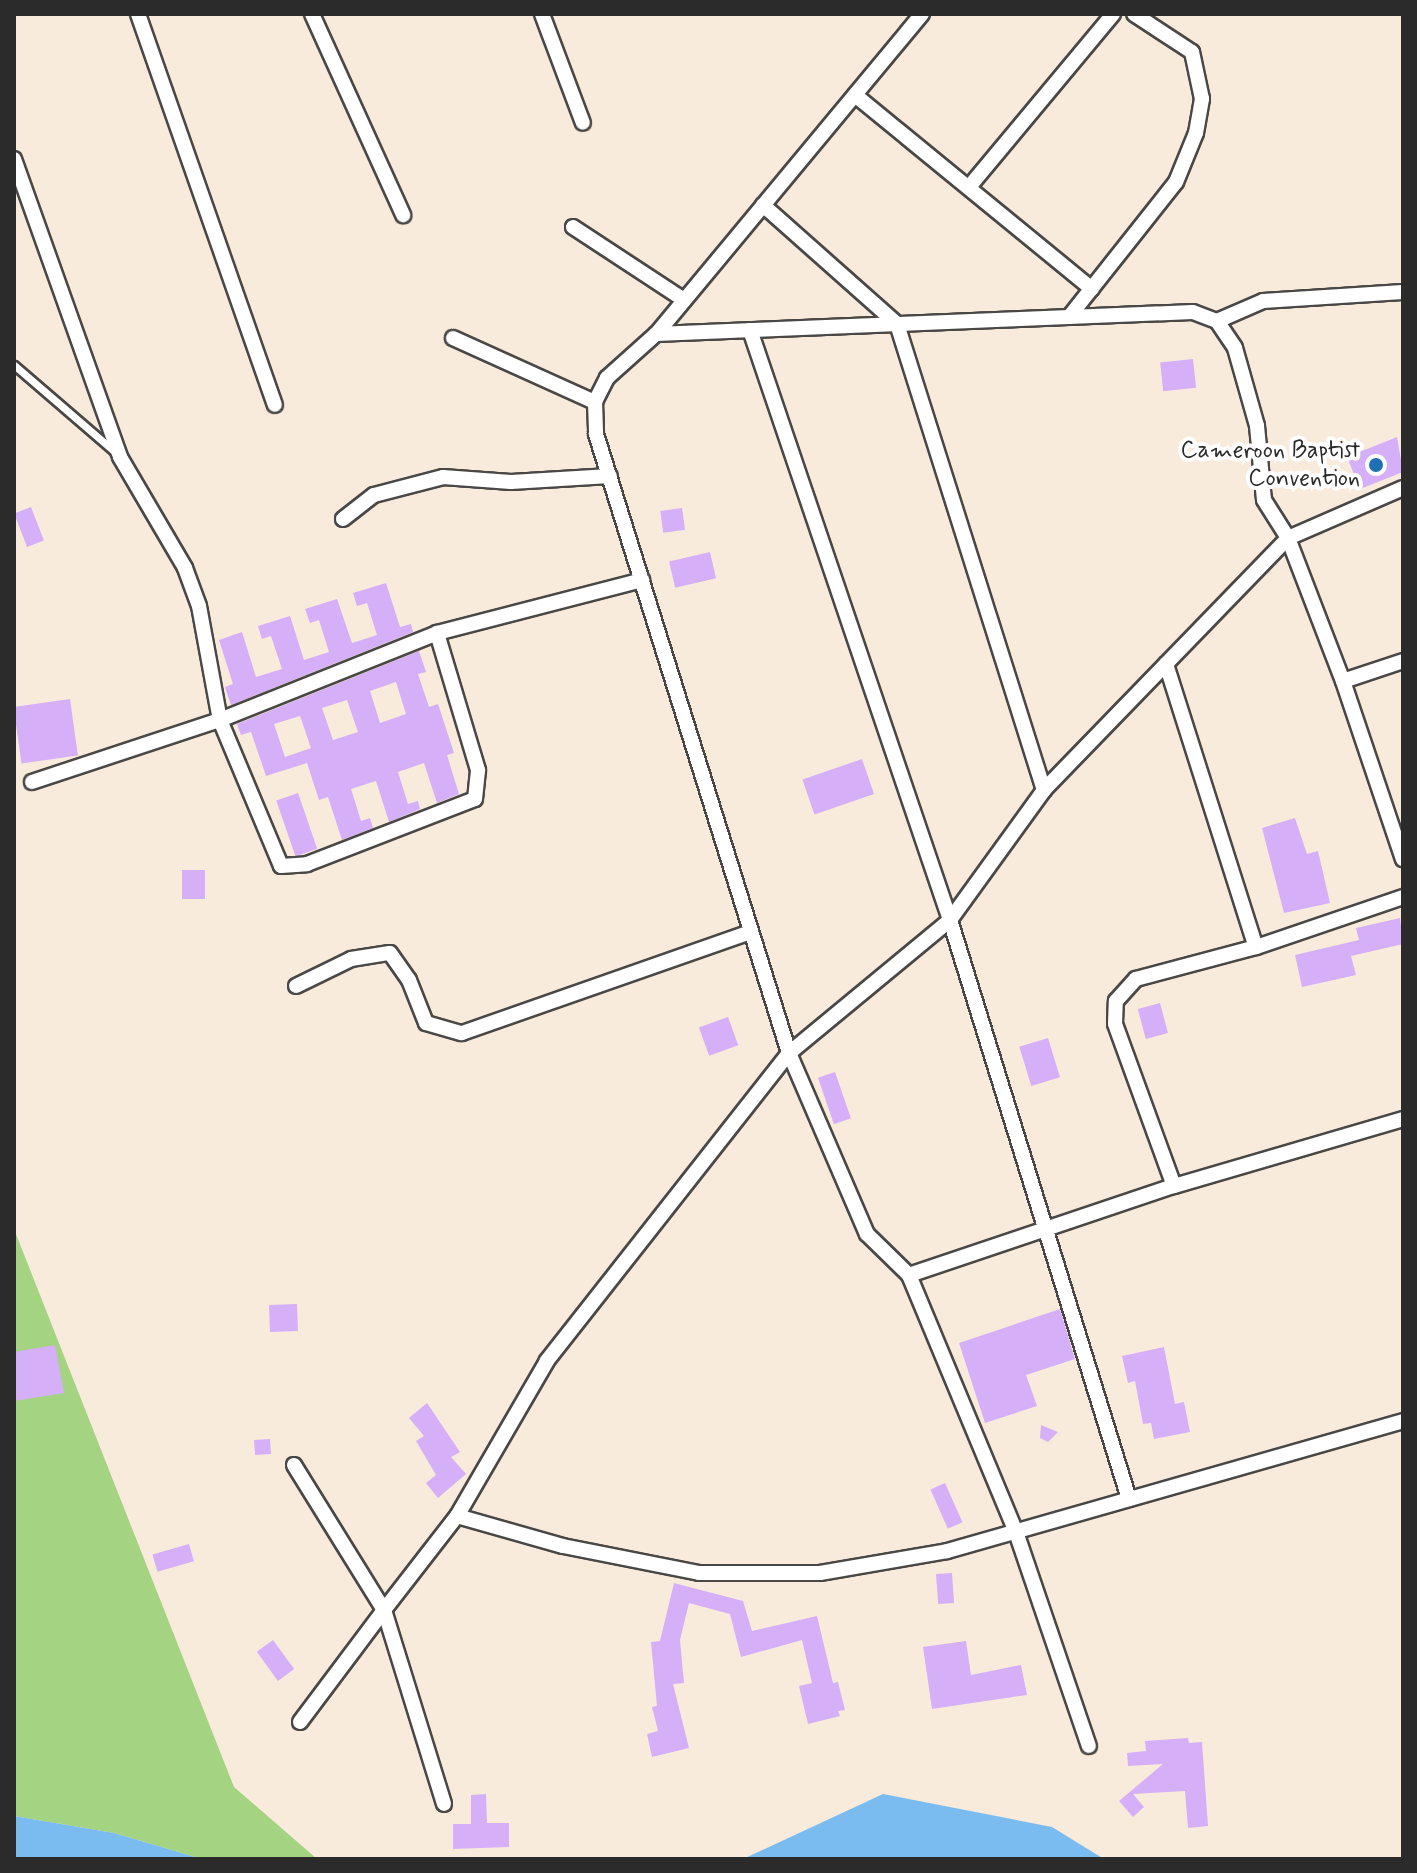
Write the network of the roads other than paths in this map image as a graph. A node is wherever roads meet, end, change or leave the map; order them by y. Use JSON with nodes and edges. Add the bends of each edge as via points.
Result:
{"nodes":[{"id":1,"x":138,"y":14,"type":"edge"},
{"id":2,"x":312,"y":14,"type":"edge"},
{"id":3,"x":542,"y":14,"type":"edge"},
{"id":4,"x":922,"y":14,"type":"edge"},
{"id":5,"x":1113,"y":14,"type":"edge"},
{"id":6,"x":1134,"y":14,"type":"edge"},
{"id":7,"x":855,"y":95,"type":"junction"},
{"id":8,"x":583,"y":123,"type":"dead end"},
{"id":9,"x":14,"y":159,"type":"edge"},
{"id":10,"x":969,"y":187,"type":"junction"},
{"id":11,"x":763,"y":205,"type":"junction"},
{"id":12,"x":403,"y":215,"type":"dead end"},
{"id":13,"x":573,"y":227,"type":"dead end"},
{"id":14,"x":1092,"y":289,"type":"junction"},
{"id":15,"x":1403,"y":292,"type":"edge"},
{"id":16,"x":684,"y":300,"type":"junction"},
{"id":17,"x":1069,"y":317,"type":"junction"},
{"id":18,"x":1217,"y":321,"type":"junction"},
{"id":19,"x":897,"y":324,"type":"junction"},
{"id":20,"x":750,"y":330,"type":"junction"},
{"id":21,"x":656,"y":334,"type":"junction"},
{"id":22,"x":453,"y":338,"type":"dead end"},
{"id":23,"x":14,"y":365,"type":"edge"},
{"id":24,"x":595,"y":402,"type":"junction"},
{"id":25,"x":275,"y":405,"type":"dead end"},
{"id":26,"x":120,"y":457,"type":"junction"},
{"id":27,"x":610,"y":476,"type":"junction"},
{"id":28,"x":1403,"y":488,"type":"edge"},
{"id":29,"x":343,"y":519,"type":"dead end"},
{"id":30,"x":1288,"y":538,"type":"junction"},
{"id":31,"x":642,"y":580,"type":"junction"},
{"id":32,"x":437,"y":633,"type":"junction"},
{"id":33,"x":1403,"y":661,"type":"edge"},
{"id":34,"x":1166,"y":664,"type":"junction"},
{"id":35,"x":1343,"y":681,"type":"junction"},
{"id":36,"x":220,"y":720,"type":"junction"},
{"id":37,"x":32,"y":782,"type":"dead end"},
{"id":38,"x":1044,"y":790,"type":"junction"},
{"id":39,"x":1402,"y":853,"type":"edge"},
{"id":40,"x":1403,"y":897,"type":"edge"},
{"id":41,"x":950,"y":920,"type":"junction"},
{"id":42,"x":751,"y":932,"type":"junction"},
{"id":43,"x":1256,"y":947,"type":"junction"},
{"id":44,"x":296,"y":986,"type":"dead end"},
{"id":45,"x":789,"y":1053,"type":"junction"},
{"id":46,"x":1403,"y":1119,"type":"edge"},
{"id":47,"x":1174,"y":1186,"type":"junction"},
{"id":48,"x":1045,"y":1229,"type":"junction"},
{"id":49,"x":909,"y":1275,"type":"junction"},
{"id":50,"x":1403,"y":1421,"type":"edge"},
{"id":51,"x":294,"y":1465,"type":"dead end"},
{"id":52,"x":1129,"y":1499,"type":"junction"},
{"id":53,"x":457,"y":1516,"type":"junction"},
{"id":54,"x":1016,"y":1532,"type":"junction"},
{"id":55,"x":384,"y":1610,"type":"junction"},
{"id":56,"x":300,"y":1722,"type":"dead end"},
{"id":57,"x":1089,"y":1746,"type":"dead end"},
{"id":58,"x":444,"y":1804,"type":"dead end"}],
"edges":[{"from":1,"to":25,"type":"street"},
{"from":2,"to":12,"type":"street"},
{"from":3,"to":8,"type":"street"},
{"from":4,"to":7,"type":"street"},
{"from":5,"to":10,"type":"street"},
{"from":6,"to":14,"type":"street","via":[[1192,52],[1202,99],[1196,133],[1176,182]]},
{"from":7,"to":10,"type":"street"},
{"from":7,"to":11,"type":"street"},
{"from":9,"to":26,"type":"street"},
{"from":10,"to":14,"type":"street"},
{"from":11,"to":16,"type":"street"},
{"from":11,"to":19,"type":"street"},
{"from":13,"to":16,"type":"street"},
{"from":14,"to":17,"type":"street"},
{"from":15,"to":18,"type":"street","via":[[1263,301]]},
{"from":16,"to":21,"type":"street"},
{"from":17,"to":18,"type":"street","via":[[1193,312]]},
{"from":17,"to":19,"type":"street"},
{"from":18,"to":30,"type":"street","via":[[1235,348],[1257,426],[1264,500]]},
{"from":19,"to":20,"type":"street"},
{"from":19,"to":38,"type":"street"},
{"from":20,"to":21,"type":"street"},
{"from":20,"to":41,"type":"street"},
{"from":21,"to":24,"type":"street","via":[[607,378]]},
{"from":22,"to":24,"type":"street"},
{"from":23,"to":26,"type":"lane"},
{"from":24,"to":27,"type":"street","via":[[596,434]]},
{"from":26,"to":36,"type":"street","via":[[164,525],[190,581]]},
{"from":27,"to":29,"type":"street","via":[[511,482],[443,477],[374,495]]},
{"from":27,"to":31,"type":"street"},
{"from":28,"to":30,"type":"street"},
{"from":30,"to":34,"type":"street"},
{"from":30,"to":35,"type":"street"},
{"from":31,"to":32,"type":"street"},
{"from":31,"to":42,"type":"street"},
{"from":32,"to":36,"type":"street"},
{"from":32,"to":36,"type":"street","via":[[478,770],[475,799],[307,864],[281,866]]},
{"from":33,"to":35,"type":"street"},
{"from":34,"to":38,"type":"street"},
{"from":34,"to":43,"type":"street"},
{"from":35,"to":39,"type":"street"},
{"from":36,"to":37,"type":"street"},
{"from":38,"to":41,"type":"street"},
{"from":40,"to":43,"type":"street"},
{"from":41,"to":45,"type":"street"},
{"from":41,"to":48,"type":"street"},
{"from":42,"to":44,"type":"street","via":[[462,1033],[426,1023],[409,980],[390,953],[351,959]]},
{"from":42,"to":45,"type":"street"},
{"from":43,"to":47,"type":"street","via":[[1136,979],[1116,1001],[1115,1024]]},
{"from":45,"to":49,"type":"street","via":[[867,1234]]},
{"from":45,"to":53,"type":"street","via":[[547,1361]]},
{"from":46,"to":47,"type":"street"},
{"from":47,"to":48,"type":"street"},
{"from":48,"to":49,"type":"street"},
{"from":48,"to":52,"type":"street"},
{"from":49,"to":54,"type":"street"},
{"from":50,"to":52,"type":"street"},
{"from":51,"to":55,"type":"street"},
{"from":52,"to":54,"type":"street"},
{"from":53,"to":54,"type":"street","via":[[563,1546],[699,1573],[820,1573],[947,1551]]},
{"from":53,"to":55,"type":"street"},
{"from":54,"to":57,"type":"street"},
{"from":55,"to":56,"type":"street"},
{"from":55,"to":58,"type":"street"}]}
